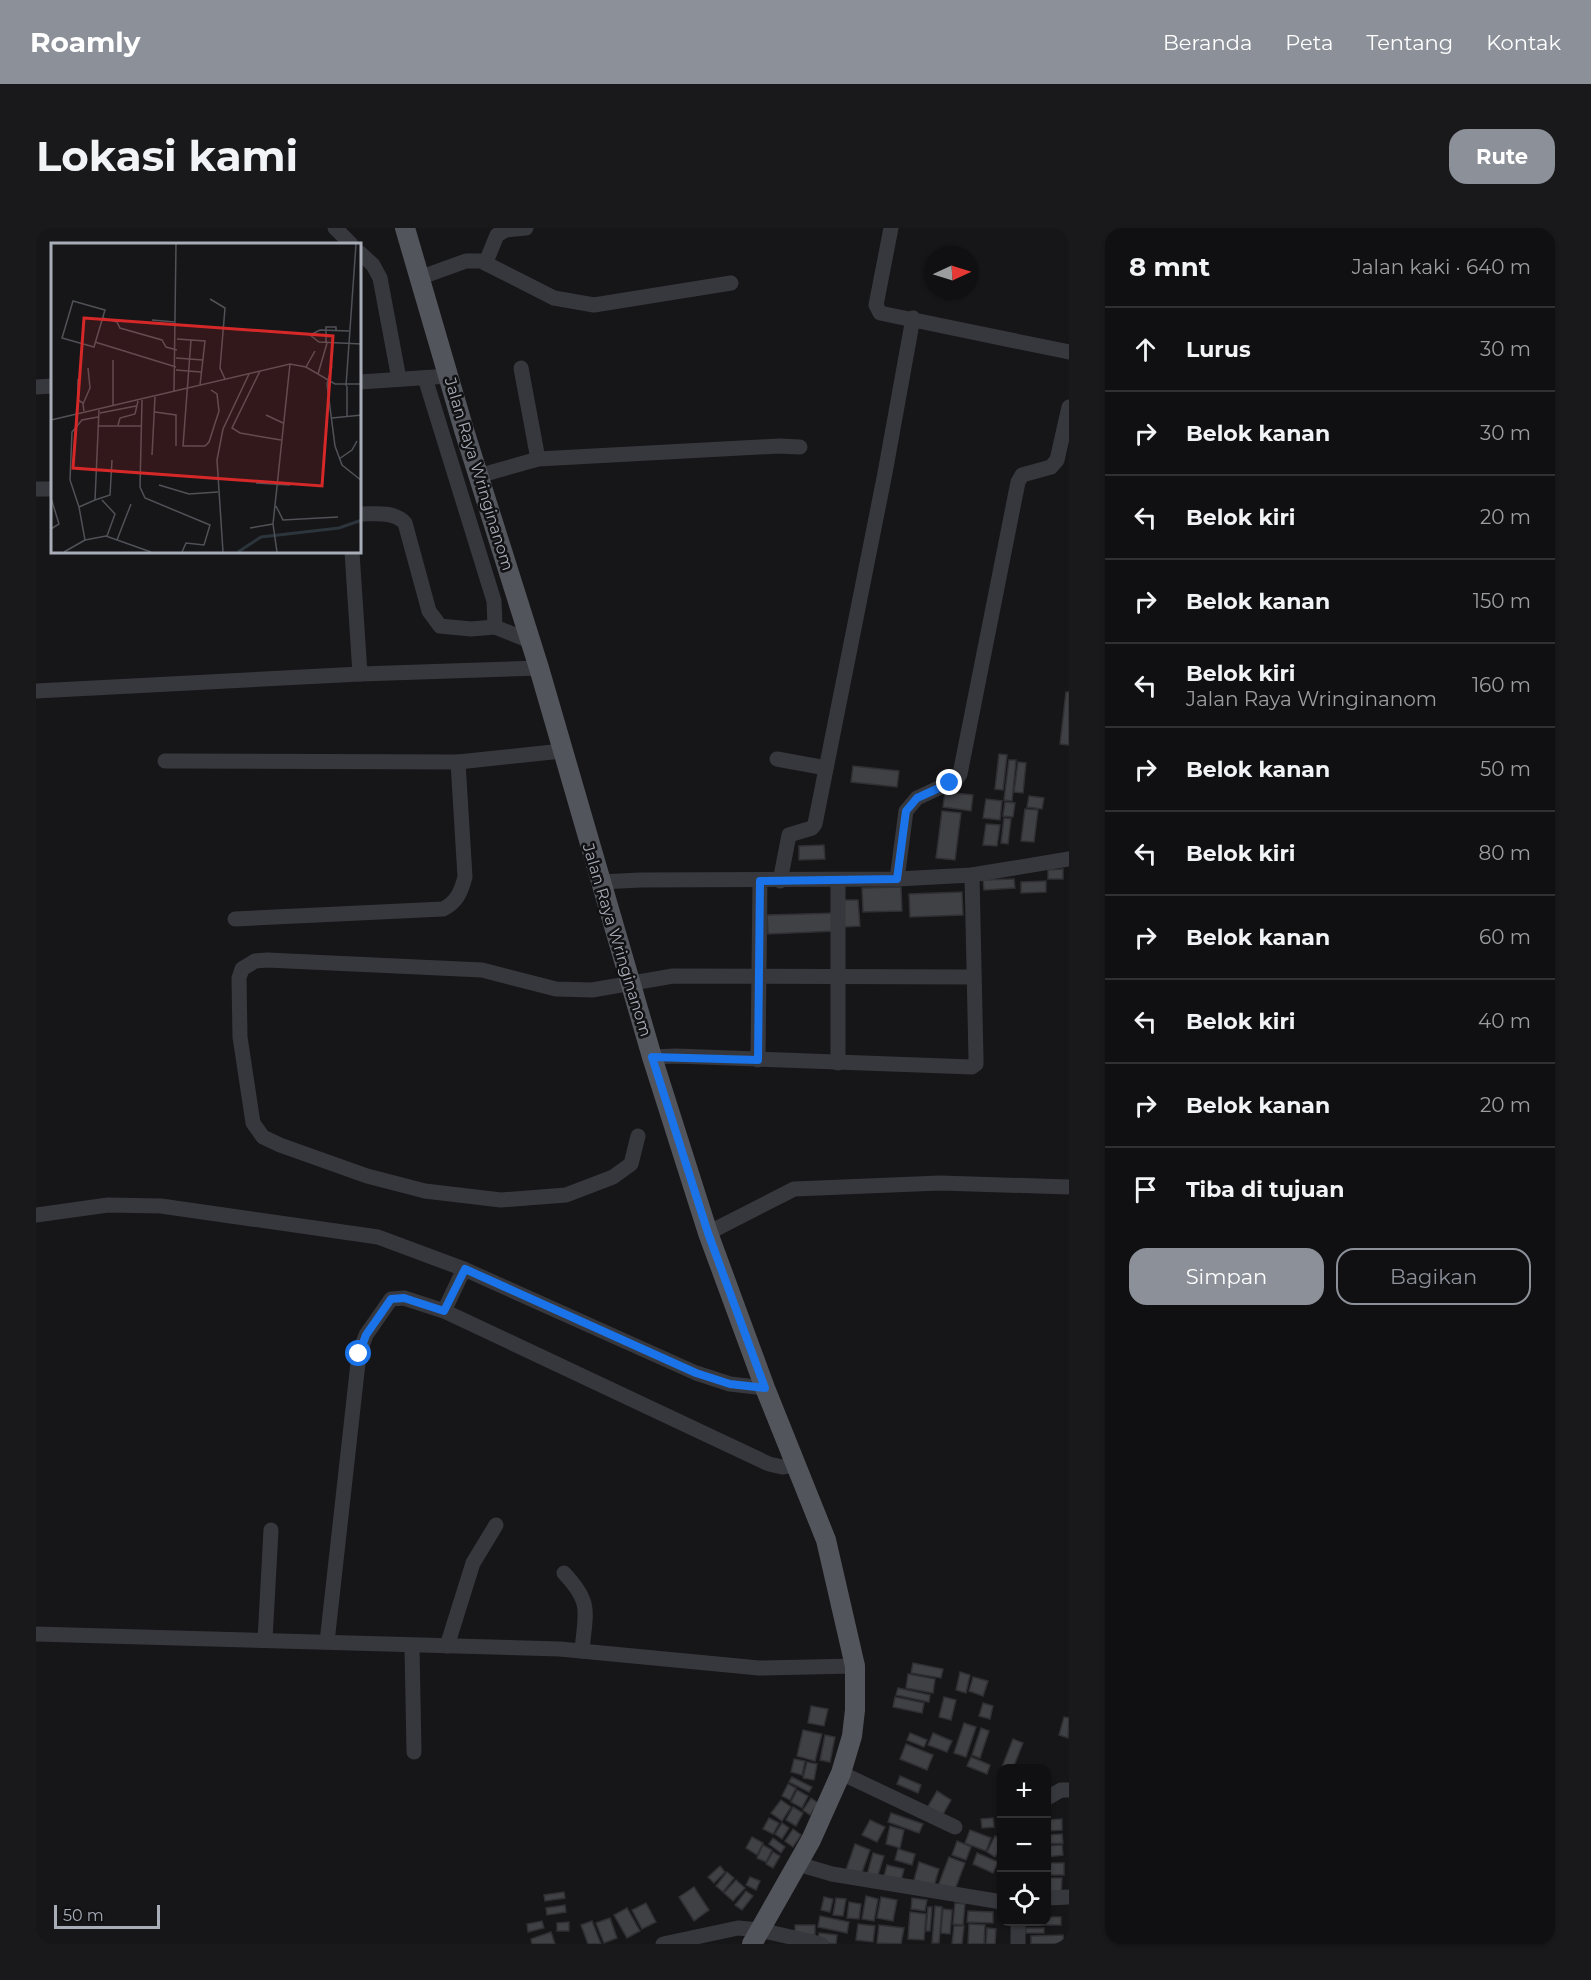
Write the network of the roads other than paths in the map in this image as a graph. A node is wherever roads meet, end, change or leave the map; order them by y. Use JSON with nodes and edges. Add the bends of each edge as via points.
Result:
{"nodes":[{"id":1,"x":335,"y":228,"type":"edge"},
{"id":2,"x":405,"y":228,"type":"edge"},
{"id":3,"x":526,"y":228,"type":"edge"},
{"id":4,"x":891,"y":228,"type":"edge"},
{"id":5,"x":350,"y":243,"type":"edge"},
{"id":6,"x":362,"y":255,"type":"edge"},
{"id":7,"x":486,"y":262,"type":"junction"},
{"id":8,"x":419,"y":278,"type":"junction"},
{"id":9,"x":730,"y":283,"type":"dead end"},
{"id":10,"x":913,"y":318,"type":"junction"},
{"id":11,"x":1069,"y":352,"type":"edge"},
{"id":12,"x":521,"y":368,"type":"dead end"},
{"id":13,"x":449,"y":376,"type":"junction"},
{"id":14,"x":425,"y":378,"type":"junction"},
{"id":15,"x":399,"y":379,"type":"junction"},
{"id":16,"x":362,"y":382,"type":"edge"},
{"id":17,"x":51,"y":386,"type":"edge"},
{"id":18,"x":36,"y":387,"type":"edge"},
{"id":19,"x":1069,"y":407,"type":"edge"},
{"id":20,"x":800,"y":447,"type":"dead end"},
{"id":21,"x":533,"y":460,"type":"junction"},
{"id":22,"x":478,"y":476,"type":"junction"},
{"id":23,"x":362,"y":514,"type":"edge"},
{"id":24,"x":352,"y":554,"type":"edge"},
{"id":25,"x":495,"y":627,"type":"junction"},
{"id":26,"x":530,"y":641,"type":"junction"},
{"id":27,"x":539,"y":668,"type":"junction"},
{"id":28,"x":360,"y":674,"type":"junction"},
{"id":29,"x":36,"y":691,"type":"edge"},
{"id":30,"x":562,"y":751,"type":"junction"},
{"id":31,"x":777,"y":759,"type":"dead end"},
{"id":32,"x":165,"y":761,"type":"dead end"},
{"id":33,"x":458,"y":762,"type":"junction"},
{"id":34,"x":826,"y":768,"type":"junction"},
{"id":35,"x":1069,"y":859,"type":"edge"},
{"id":36,"x":972,"y":875,"type":"junction"},
{"id":37,"x":897,"y":879,"type":"junction"},
{"id":38,"x":760,"y":881,"type":"junction"},
{"id":39,"x":780,"y":881,"type":"junction"},
{"id":40,"x":838,"y":881,"type":"junction"},
{"id":41,"x":600,"y":882,"type":"junction"},
{"id":42,"x":235,"y":919,"type":"dead end"},
{"id":43,"x":759,"y":974,"type":"junction"},
{"id":44,"x":838,"y":975,"type":"junction"},
{"id":45,"x":972,"y":977,"type":"junction"},
{"id":46,"x":629,"y":983,"type":"junction"},
{"id":47,"x":652,"y":1057,"type":"junction"},
{"id":48,"x":758,"y":1060,"type":"junction"},
{"id":49,"x":838,"y":1063,"type":"junction"},
{"id":50,"x":638,"y":1136,"type":"dead end"},
{"id":51,"x":1069,"y":1187,"type":"edge"},
{"id":52,"x":36,"y":1215,"type":"edge"},
{"id":53,"x":708,"y":1233,"type":"junction"},
{"id":54,"x":465,"y":1269,"type":"junction"},
{"id":55,"x":444,"y":1311,"type":"junction"},
{"id":56,"x":765,"y":1388,"type":"junction"},
{"id":57,"x":795,"y":1465,"type":"junction"},
{"id":58,"x":496,"y":1525,"type":"dead end"},
{"id":59,"x":271,"y":1530,"type":"dead end"},
{"id":60,"x":564,"y":1573,"type":"dead end"},
{"id":61,"x":36,"y":1634,"type":"edge"},
{"id":62,"x":265,"y":1640,"type":"junction"},
{"id":63,"x":327,"y":1642,"type":"junction"},
{"id":64,"x":447,"y":1646,"type":"junction"},
{"id":65,"x":412,"y":1647,"type":"junction"},
{"id":66,"x":582,"y":1651,"type":"junction"},
{"id":67,"x":855,"y":1666,"type":"junction"},
{"id":68,"x":414,"y":1752,"type":"dead end"},
{"id":69,"x":841,"y":1773,"type":"junction"},
{"id":70,"x":1069,"y":1790,"type":"edge"},
{"id":71,"x":1051,"y":1796,"type":"edge"},
{"id":72,"x":955,"y":1827,"type":"dead end"},
{"id":73,"x":798,"y":1864,"type":"junction"},
{"id":74,"x":1069,"y":1897,"type":"edge"},
{"id":75,"x":1051,"y":1898,"type":"edge"},
{"id":76,"x":997,"y":1901,"type":"edge"},
{"id":77,"x":1018,"y":1926,"type":"edge"},
{"id":78,"x":756,"y":1937,"type":"edge"},
{"id":79,"x":663,"y":1944,"type":"edge"},
{"id":80,"x":821,"y":1944,"type":"edge"},
{"id":81,"x":1018,"y":1944,"type":"edge"}],
"edges":[{"from":1,"to":5,"type":"street"},
{"from":2,"to":8,"type":"main road","name":"Jalan Raya Wringinanom"},
{"from":3,"to":7,"type":"street","via":[[497,234]]},
{"from":4,"to":10,"type":"street","via":[[877,310]]},
{"from":6,"to":15,"type":"street","via":[[380,278]]},
{"from":7,"to":8,"type":"street","via":[[466,261]]},
{"from":7,"to":9,"type":"street","via":[[554,298],[594,305]]},
{"from":8,"to":13,"type":"main road","name":"Jalan Raya Wringinanom"},
{"from":10,"to":11,"type":"street"},
{"from":10,"to":34,"type":"street"},
{"from":12,"to":21,"type":"street"},
{"from":13,"to":14,"type":"street"},
{"from":13,"to":22,"type":"main road","name":"Jalan Raya Wringinanom"},
{"from":14,"to":15,"type":"street"},
{"from":14,"to":25,"type":"street","via":[[495,601]]},
{"from":15,"to":16,"type":"street"},
{"from":17,"to":18,"type":"street"},
{"from":19,"to":37,"type":"street","via":[[1057,460],[1051,467],[1022,475],[1018,482],[960,774],[956,780],[910,803]]},
{"from":20,"to":21,"type":"street"},
{"from":21,"to":22,"type":"street"},
{"from":22,"to":26,"type":"main road","name":"Jalan Raya Wringinanom"},
{"from":23,"to":25,"type":"street","via":[[390,514],[405,523],[435,622],[451,628]]},
{"from":24,"to":28,"type":"street"},
{"from":25,"to":26,"type":"street"},
{"from":26,"to":27,"type":"main road","name":"Jalan Raya Wringinanom"},
{"from":27,"to":28,"type":"street"},
{"from":27,"to":30,"type":"main road","name":"Jalan Raya Wringinanom"},
{"from":28,"to":29,"type":"street"},
{"from":30,"to":33,"type":"street"},
{"from":30,"to":41,"type":"main road","name":"Jalan Raya Wringinanom"},
{"from":31,"to":34,"type":"street"},
{"from":32,"to":33,"type":"street"},
{"from":33,"to":42,"type":"street","via":[[465,878],[452,905],[443,909]]},
{"from":34,"to":39,"type":"street","via":[[815,824],[789,835]]},
{"from":35,"to":36,"type":"street"},
{"from":36,"to":37,"type":"street"},
{"from":36,"to":45,"type":"street"},
{"from":37,"to":40,"type":"street"},
{"from":38,"to":39,"type":"street"},
{"from":38,"to":41,"type":"street"},
{"from":38,"to":43,"type":"street"},
{"from":39,"to":40,"type":"street"},
{"from":40,"to":44,"type":"street"},
{"from":41,"to":46,"type":"main road","name":"Jalan Raya Wringinanom"},
{"from":43,"to":44,"type":"street"},
{"from":43,"to":46,"type":"street","via":[[673,976]]},
{"from":43,"to":48,"type":"street"},
{"from":44,"to":45,"type":"street"},
{"from":44,"to":49,"type":"street"},
{"from":45,"to":49,"type":"street","via":[[976,1064],[972,1067]]},
{"from":46,"to":47,"type":"main road","name":"Jalan Raya Wringinanom"},
{"from":46,"to":50,"type":"street","via":[[592,990],[556,989],[482,970],[255,961],[242,969],[239,978],[240,1037],[253,1124],[263,1137],[367,1176],[425,1191],[501,1200],[566,1195],[624,1171],[631,1164]]},
{"from":47,"to":48,"type":"street"},
{"from":47,"to":53,"type":"main road","name":"Jalan Raya Wringinanom"},
{"from":48,"to":49,"type":"street"},
{"from":51,"to":53,"type":"street","via":[[940,1182],[794,1189]]},
{"from":52,"to":54,"type":"street","via":[[108,1205],[161,1206],[360,1233],[403,1244]]},
{"from":53,"to":56,"type":"main road","name":"Jalan Raya Wringinanom"},
{"from":54,"to":55,"type":"street"},
{"from":54,"to":56,"type":"street","via":[[696,1373],[730,1384]]},
{"from":55,"to":57,"type":"street","via":[[769,1464]]},
{"from":55,"to":63,"type":"street","via":[[404,1298],[391,1299],[362,1345]]},
{"from":56,"to":57,"type":"main road","name":"Jalan Raya Wringinanom"},
{"from":57,"to":67,"type":"main road","name":"Jalan Raya Wringinanom","via":[[826,1540]]},
{"from":58,"to":64,"type":"street","via":[[473,1563]]},
{"from":59,"to":62,"type":"street"},
{"from":60,"to":66,"type":"street","via":[[585,1600]]},
{"from":61,"to":62,"type":"street"},
{"from":62,"to":63,"type":"street"},
{"from":63,"to":65,"type":"street"},
{"from":64,"to":65,"type":"street"},
{"from":64,"to":66,"type":"street"},
{"from":65,"to":68,"type":"street"},
{"from":66,"to":67,"type":"street","via":[[759,1668]]},
{"from":67,"to":69,"type":"main road","name":"Jalan Raya Wringinanom","via":[[852,1736]]},
{"from":69,"to":72,"type":"street"},
{"from":69,"to":73,"type":"main road","name":"Jalan Raya Wringinanom"},
{"from":70,"to":71,"type":"street"},
{"from":73,"to":76,"type":"street","via":[[832,1874]]},
{"from":73,"to":78,"type":"main road","name":"Jalan Raya Wringinanom"},
{"from":74,"to":75,"type":"street"},
{"from":77,"to":81,"type":"street"},
{"from":78,"to":79,"type":"street","via":[[738,1928]]},
{"from":78,"to":80,"type":"street"}]}
